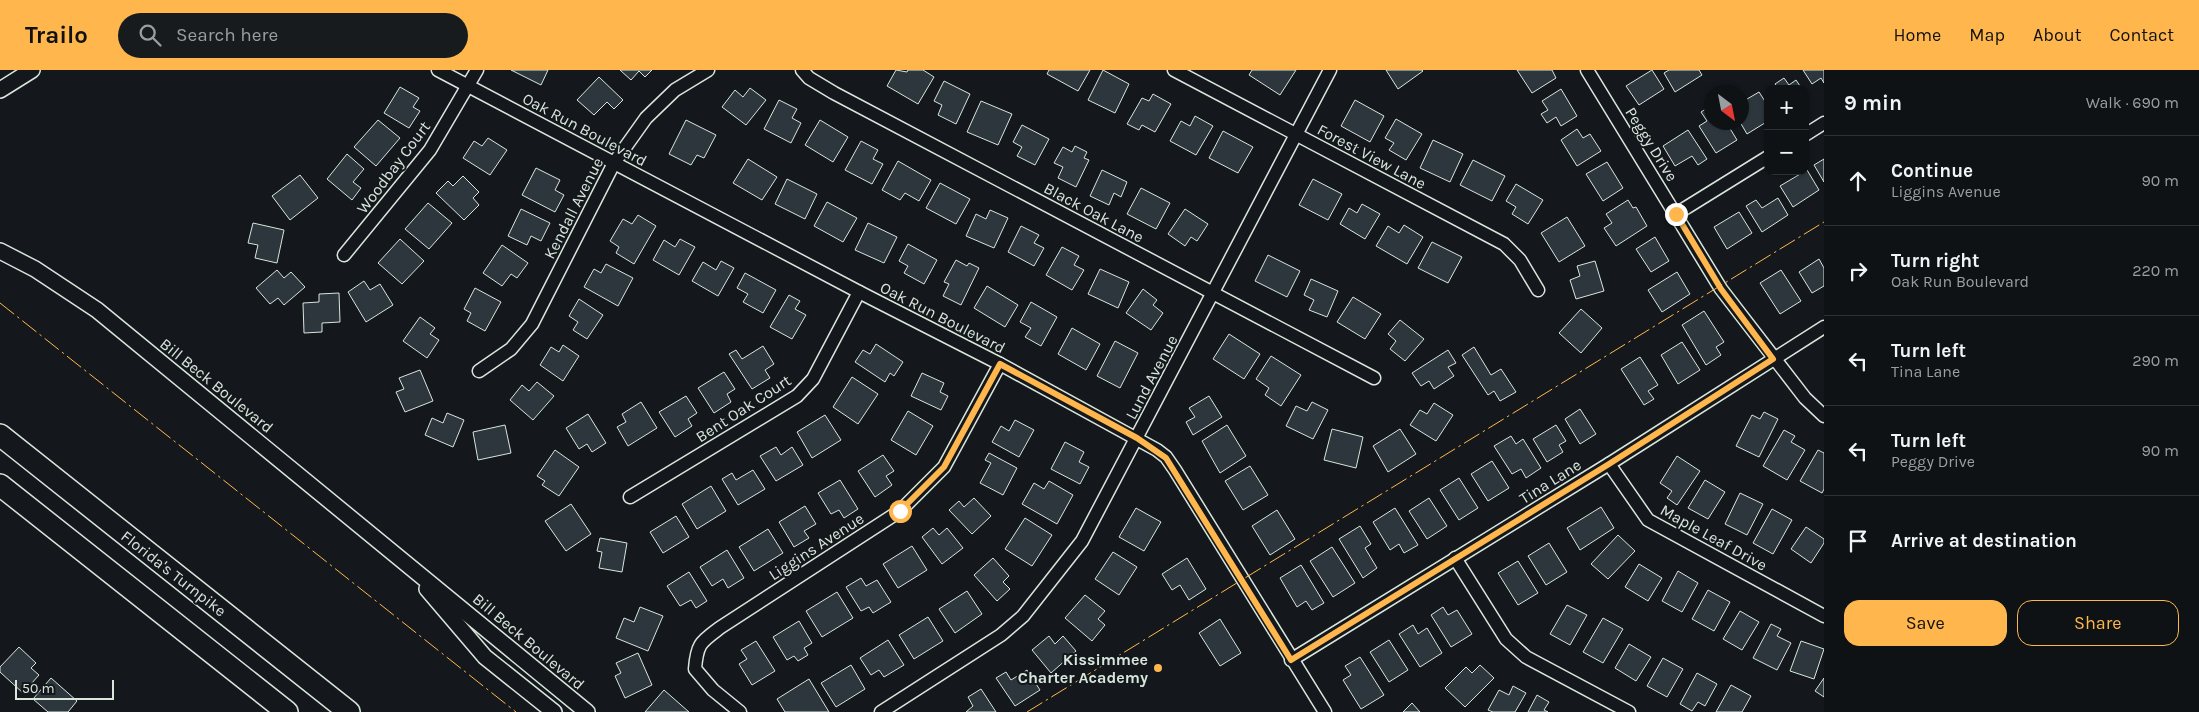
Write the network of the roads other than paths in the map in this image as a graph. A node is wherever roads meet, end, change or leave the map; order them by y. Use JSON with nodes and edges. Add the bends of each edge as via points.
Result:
{"nodes":[{"id":1,"x":32,"y":70,"type":"edge"},
{"id":2,"x":438,"y":70,"type":"edge"},
{"id":3,"x":477,"y":70,"type":"edge"},
{"id":4,"x":708,"y":70,"type":"edge"},
{"id":5,"x":802,"y":70,"type":"edge"},
{"id":6,"x":1174,"y":70,"type":"edge"},
{"id":7,"x":1330,"y":70,"type":"edge"},
{"id":8,"x":1589,"y":71,"type":"edge"},
{"id":9,"x":469,"y":86,"type":"junction"},
{"id":10,"x":0,"y":90,"type":"edge"},
{"id":11,"x":1824,"y":123,"type":"edge"},
{"id":12,"x":1809,"y":132,"type":"edge"},
{"id":13,"x":1296,"y":134,"type":"junction"},
{"id":14,"x":1764,"y":160,"type":"edge"},
{"id":15,"x":614,"y":163,"type":"junction"},
{"id":16,"x":1676,"y":214,"type":"junction"},
{"id":17,"x":0,"y":251,"type":"edge"},
{"id":18,"x":344,"y":255,"type":"dead end"},
{"id":19,"x":1538,"y":290,"type":"dead end"},
{"id":20,"x":859,"y":292,"type":"junction"},
{"id":21,"x":1214,"y":293,"type":"junction"},
{"id":22,"x":1824,"y":327,"type":"edge"},
{"id":23,"x":1773,"y":359,"type":"junction"},
{"id":24,"x":1000,"y":364,"type":"junction"},
{"id":25,"x":480,"y":371,"type":"dead end"},
{"id":26,"x":1374,"y":378,"type":"dead end"},
{"id":27,"x":1824,"y":416,"type":"edge"},
{"id":28,"x":0,"y":435,"type":"edge"},
{"id":29,"x":1137,"y":438,"type":"junction"},
{"id":30,"x":1609,"y":464,"type":"junction"},
{"id":31,"x":0,"y":485,"type":"edge"},
{"id":32,"x":630,"y":497,"type":"dead end"},
{"id":33,"x":1455,"y":558,"type":"junction"},
{"id":34,"x":402,"y":560,"type":"junction"},
{"id":35,"x":1824,"y":616,"type":"edge"},
{"id":36,"x":1291,"y":660,"type":"junction"},
{"id":37,"x":287,"y":712,"type":"edge"},
{"id":38,"x":349,"y":712,"type":"edge"},
{"id":39,"x":554,"y":712,"type":"edge"},
{"id":40,"x":587,"y":712,"type":"edge"},
{"id":41,"x":740,"y":712,"type":"edge"},
{"id":42,"x":881,"y":712,"type":"edge"},
{"id":43,"x":1325,"y":712,"type":"edge"},
{"id":44,"x":1629,"y":712,"type":"edge"}],
"edges":[{"from":1,"to":10,"type":"street"},
{"from":2,"to":9,"type":"street","name":"Oak Run Boulevard"},
{"from":3,"to":9,"type":"street","name":"Woodbay Court"},
{"from":4,"to":15,"type":"street","name":"Kendall Avenue","via":[[675,90],[646,118]]},
{"from":5,"to":21,"type":"street","name":"Black Oak Lane","via":[[834,93]]},
{"from":6,"to":13,"type":"street","name":"Forest View Lane"},
{"from":7,"to":13,"type":"street","name":"Lund Avenue"},
{"from":8,"to":16,"type":"street","name":"Peggy Drive"},
{"from":9,"to":15,"type":"street","name":"Oak Run Boulevard"},
{"from":9,"to":18,"type":"street","name":"Woodbay Court","via":[[430,150]]},
{"from":11,"to":12,"type":"street"},
{"from":13,"to":19,"type":"street","name":"Forest View Lane","via":[[1504,244],[1520,260]]},
{"from":13,"to":21,"type":"street","name":"Lund Avenue"},
{"from":14,"to":16,"type":"street"},
{"from":15,"to":20,"type":"street","name":"Oak Run Boulevard"},
{"from":15,"to":25,"type":"street","name":"Kendall Avenue","via":[[532,324],[511,348]]},
{"from":16,"to":23,"type":"street","name":"Peggy Drive","via":[[1721,289]]},
{"from":17,"to":34,"type":"street","name":"Bill Beck Boulevard","via":[[35,269],[98,310]]},
{"from":20,"to":24,"type":"street","name":"Oak Run Boulevard"},
{"from":20,"to":32,"type":"street","name":"Bent Oak Court","via":[[813,379],[797,396]]},
{"from":21,"to":26,"type":"street","name":"Black Oak Lane"},
{"from":21,"to":29,"type":"street","name":"Lund Avenue"},
{"from":22,"to":23,"type":"street","name":"Tina Lane"},
{"from":23,"to":27,"type":"street","name":"Peggy Drive"},
{"from":23,"to":30,"type":"street","name":"Tina Lane"},
{"from":24,"to":29,"type":"street","name":"Oak Run Boulevard"},
{"from":24,"to":41,"type":"street","name":"Liggins Avenue","via":[[944,467],[906,506],[721,627],[696,650],[695,669],[713,690]]},
{"from":28,"to":38,"type":"highway","name":"Florida's Turnpike"},
{"from":29,"to":36,"type":"street","name":"Oak Run Boulevard","via":[[1157,450],[1170,464]]},
{"from":29,"to":42,"type":"street","name":"Lund Avenue","via":[[1082,541],[1023,616],[1001,635]]},
{"from":30,"to":33,"type":"street","name":"Tina Lane"},
{"from":30,"to":35,"type":"street","name":"Maple Leaf Drive","via":[[1648,520]]},
{"from":31,"to":37,"type":"highway"},
{"from":33,"to":36,"type":"street","name":"Tina Lane"},
{"from":33,"to":44,"type":"street","via":[[1515,649]]},
{"from":34,"to":39,"type":"street","name":"Bill Beck Boulevard","via":[[485,657]]},
{"from":34,"to":40,"type":"street","name":"Bill Beck Boulevard"},
{"from":36,"to":43,"type":"street","name":"Oak Run Boulevard"}]}
